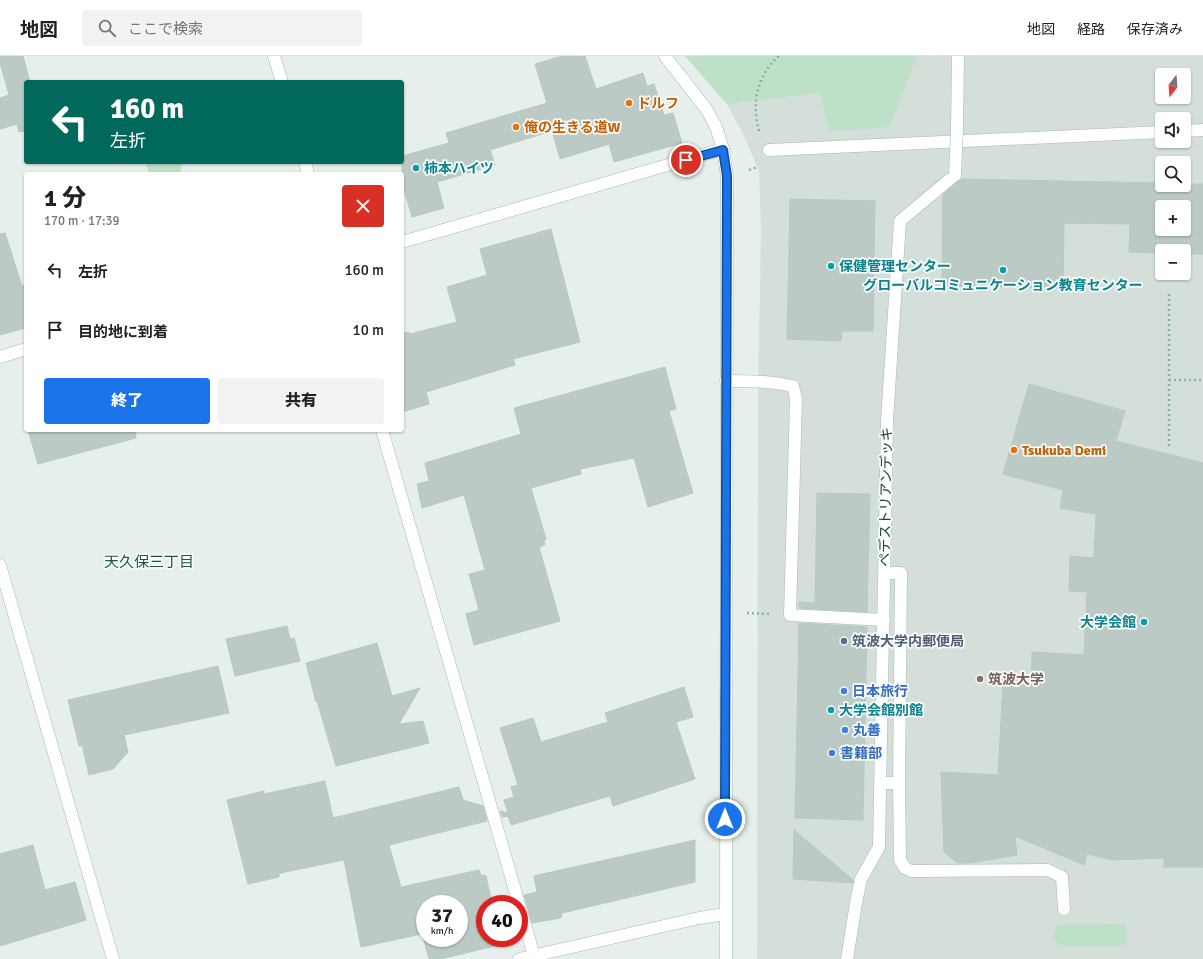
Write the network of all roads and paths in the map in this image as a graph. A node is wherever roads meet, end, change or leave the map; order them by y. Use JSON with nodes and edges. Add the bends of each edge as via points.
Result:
{"nodes":[{"id":1,"x":274,"y":56,"type":"edge"},
{"id":2,"x":665,"y":56,"type":"edge"},
{"id":3,"x":779,"y":56,"type":"edge"},
{"id":4,"x":958,"y":56,"type":"edge"},
{"id":5,"x":281,"y":80,"type":"edge"},
{"id":6,"x":1203,"y":130,"type":"edge"},
{"id":7,"x":1191,"y":131,"type":"edge"},
{"id":8,"x":1155,"y":132,"type":"edge"},
{"id":9,"x":723,"y":150,"type":"junction"},
{"id":10,"x":769,"y":150,"type":"junction"},
{"id":11,"x":749,"y":170,"type":"dead end"},
{"id":12,"x":404,"y":241,"type":"edge"},
{"id":13,"x":1169,"y":294,"type":"dead end"},
{"id":14,"x":24,"y":350,"type":"edge"},
{"id":15,"x":0,"y":357,"type":"edge"},
{"id":16,"x":1169,"y":380,"type":"junction"},
{"id":17,"x":1203,"y":380,"type":"edge"},
{"id":18,"x":726,"y":381,"type":"junction"},
{"id":19,"x":383,"y":432,"type":"edge"},
{"id":20,"x":1169,"y":446,"type":"dead end"},
{"id":21,"x":0,"y":565,"type":"edge"},
{"id":22,"x":884,"y":573,"type":"junction"},
{"id":23,"x":884,"y":620,"type":"junction"},
{"id":24,"x":880,"y":783,"type":"junction"},
{"id":25,"x":899,"y":783,"type":"junction"},
{"id":26,"x":516,"y":895,"type":"edge"},
{"id":27,"x":1064,"y":909,"type":"dead end"},
{"id":28,"x":725,"y":914,"type":"junction"},
{"id":29,"x":528,"y":935,"type":"edge"},
{"id":30,"x":534,"y":956,"type":"junction"},
{"id":31,"x":113,"y":959,"type":"edge"},
{"id":32,"x":519,"y":959,"type":"edge"},
{"id":33,"x":726,"y":959,"type":"edge"},
{"id":34,"x":847,"y":959,"type":"edge"}],
"edges":[{"from":1,"to":5,"type":"street"},
{"from":2,"to":9,"type":"street","via":[[707,110],[716,127]]},
{"from":3,"to":10,"type":"path","via":[[770,63],[758,87],[755,111],[760,136]]},
{"from":4,"to":22,"type":"street","name":"ペデストリアンデッキ","bridge":true,"via":[[955,175],[900,221],[887,421]]},
{"from":6,"to":7,"type":"street"},
{"from":8,"to":10,"type":"street"},
{"from":9,"to":12,"type":"street"},
{"from":9,"to":18,"type":"street","via":[[727,176]]},
{"from":10,"to":11,"type":"path","via":[[769,164]]},
{"from":13,"to":16,"type":"path"},
{"from":14,"to":15,"type":"street"},
{"from":16,"to":17,"type":"path"},
{"from":16,"to":20,"type":"path"},
{"from":18,"to":23,"type":"street","via":[[776,382],[793,386],[796,399],[790,615]]},
{"from":18,"to":28,"type":"street"},
{"from":19,"to":26,"type":"street"},
{"from":21,"to":31,"type":"street"},
{"from":22,"to":23,"type":"street","name":"ペデストリアンデッキ"},
{"from":22,"to":25,"type":"street","via":[[901,573]]},
{"from":23,"to":24,"type":"street","name":"ペデストリアンデッキ"},
{"from":24,"to":25,"type":"street"},
{"from":24,"to":34,"type":"street","name":"ペデストリアンデッキ","via":[[879,847],[861,879]]},
{"from":25,"to":27,"type":"street","via":[[900,860],[905,868],[1048,870],[1062,877]]},
{"from":28,"to":30,"type":"street"},
{"from":28,"to":33,"type":"street"},
{"from":29,"to":30,"type":"street"},
{"from":30,"to":32,"type":"street"}]}
